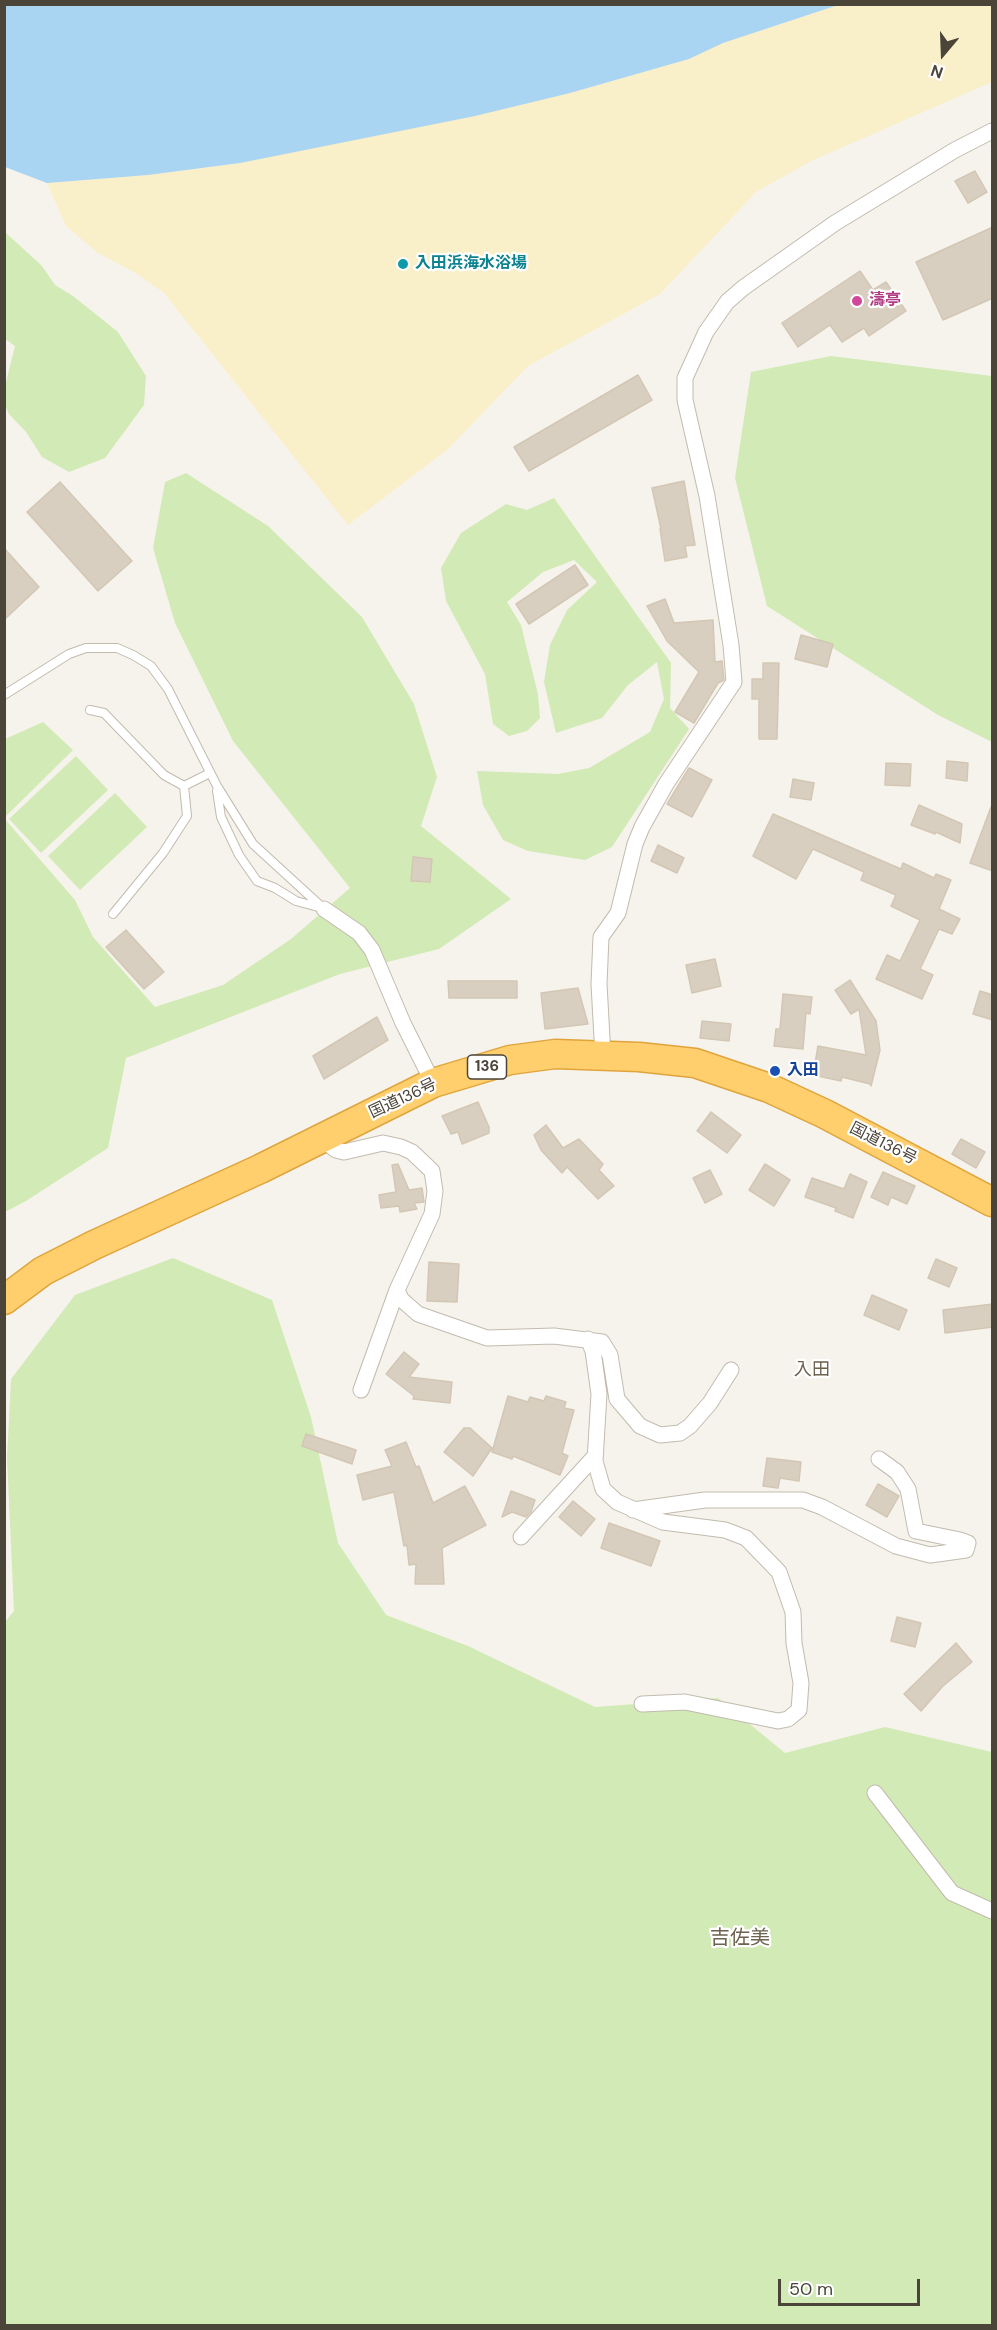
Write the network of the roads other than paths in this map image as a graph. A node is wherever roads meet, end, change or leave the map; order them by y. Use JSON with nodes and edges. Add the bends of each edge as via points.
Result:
{"nodes":[{"id":1,"x":993,"y":131,"type":"edge"},
{"id":2,"x":4,"y":695,"type":"edge"},
{"id":3,"x":90,"y":710,"type":"dead end"},
{"id":4,"x":210,"y":773,"type":"junction"},
{"id":5,"x":184,"y":786,"type":"junction"},
{"id":6,"x":217,"y":786,"type":"junction"},
{"id":7,"x":324,"y":909,"type":"junction"},
{"id":8,"x":113,"y":914,"type":"dead end"},
{"id":9,"x":603,"y":1056,"type":"junction"},
{"id":10,"x":433,"y":1083,"type":"junction"},
{"id":11,"x":321,"y":1139,"type":"junction"},
{"id":12,"x":993,"y":1202,"type":"edge"},
{"id":13,"x":397,"y":1290,"type":"junction"},
{"id":14,"x":4,"y":1300,"type":"edge"},
{"id":15,"x":588,"y":1340,"type":"junction"},
{"id":16,"x":731,"y":1370,"type":"dead end"},
{"id":17,"x":361,"y":1390,"type":"dead end"},
{"id":18,"x":595,"y":1456,"type":"junction"},
{"id":19,"x":879,"y":1459,"type":"dead end"},
{"id":20,"x":633,"y":1510,"type":"junction"},
{"id":21,"x":521,"y":1537,"type":"dead end"},
{"id":22,"x":642,"y":1704,"type":"dead end"},
{"id":23,"x":875,"y":1793,"type":"dead end"},
{"id":24,"x":993,"y":1911,"type":"edge"}],
"edges":[{"from":1,"to":9,"type":"street","via":[[835,223],[742,288],[706,332],[684,378],[685,400],[707,496],[734,682],[642,827],[622,903],[601,937]]},
{"from":2,"to":4,"type":"lane","via":[[69,654],[86,648],[117,648],[151,666],[168,689]]},
{"from":3,"to":5,"type":"lane","via":[[104,713],[164,775]]},
{"from":4,"to":5,"type":"lane"},
{"from":4,"to":6,"type":"lane"},
{"from":5,"to":8,"type":"lane","via":[[187,816],[163,854]]},
{"from":6,"to":7,"type":"lane","via":[[253,844]]},
{"from":6,"to":7,"type":"lane","via":[[221,817],[257,881],[296,902]]},
{"from":7,"to":10,"type":"street","via":[[359,933],[372,950]]},
{"from":9,"to":10,"type":"highway","name":"国道136号","number":"136","via":[[555,1054],[510,1060]]},
{"from":9,"to":12,"type":"highway","name":"国道136号","number":"136","via":[[695,1063],[769,1088]]},
{"from":10,"to":11,"type":"highway","name":"国道136号","number":"136"},
{"from":11,"to":13,"type":"street","via":[[345,1152],[383,1143],[401,1147],[432,1171],[432,1214]]},
{"from":11,"to":14,"type":"highway","name":"国道136号","number":"136","via":[[83,1250],[43,1271]]},
{"from":13,"to":15,"type":"street","via":[[418,1314],[487,1338],[554,1336]]},
{"from":13,"to":17,"type":"street"},
{"from":15,"to":16,"type":"street","via":[[602,1342],[610,1355],[617,1399],[640,1426],[660,1435],[680,1433],[690,1426]]},
{"from":15,"to":18,"type":"street","via":[[599,1394]]},
{"from":18,"to":20,"type":"street","via":[[603,1489],[616,1502]]},
{"from":18,"to":21,"type":"street"},
{"from":19,"to":20,"type":"street","via":[[897,1472],[908,1489],[916,1531],[968,1543],[966,1550],[930,1555],[896,1546],[803,1500],[705,1500]]},
{"from":20,"to":22,"type":"street","via":[[663,1522],[725,1530],[746,1538],[763,1554],[779,1572],[793,1612],[801,1683],[799,1710],[778,1721],[685,1702]]},
{"from":23,"to":24,"type":"street","via":[[952,1893]]}]}
